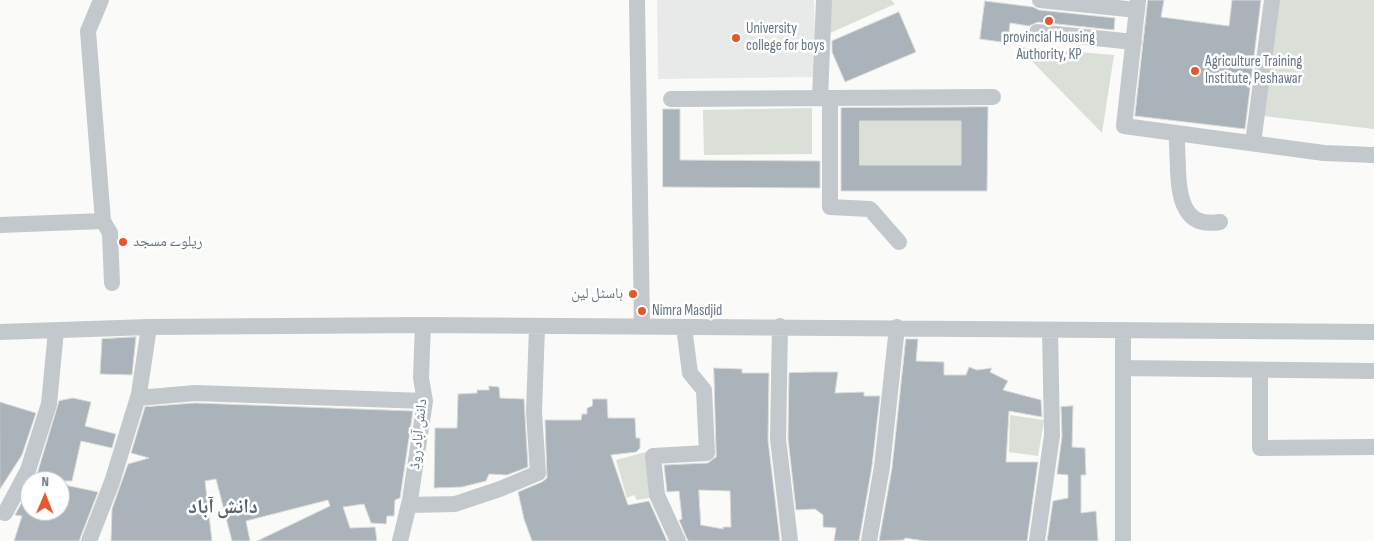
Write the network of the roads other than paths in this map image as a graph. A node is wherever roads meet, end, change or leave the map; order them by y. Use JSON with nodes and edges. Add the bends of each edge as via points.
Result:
{"nodes":[{"id":1,"x":100,"y":0,"type":"edge"},
{"id":2,"x":637,"y":0,"type":"edge"},
{"id":3,"x":824,"y":0,"type":"edge"},
{"id":4,"x":1040,"y":0,"type":"edge"},
{"id":5,"x":1272,"y":0,"type":"edge"},
{"id":6,"x":1138,"y":5,"type":"edge"},
{"id":7,"x":1037,"y":32,"type":"dead end"},
{"id":8,"x":1134,"y":42,"type":"junction"},
{"id":9,"x":993,"y":97,"type":"dead end"},
{"id":10,"x":825,"y":98,"type":"junction"},
{"id":11,"x":671,"y":99,"type":"dead end"},
{"id":12,"x":1176,"y":133,"type":"junction"},
{"id":13,"x":1253,"y":143,"type":"junction"},
{"id":14,"x":1374,"y":155,"type":"edge"},
{"id":15,"x":103,"y":221,"type":"junction"},
{"id":16,"x":1220,"y":222,"type":"dead end"},
{"id":17,"x":0,"y":225,"type":"edge"},
{"id":18,"x":900,"y":242,"type":"dead end"},
{"id":19,"x":112,"y":283,"type":"dead end"},
{"id":20,"x":424,"y":325,"type":"junction"},
{"id":21,"x":780,"y":326,"type":"junction"},
{"id":22,"x":149,"y":327,"type":"junction"},
{"id":23,"x":537,"y":327,"type":"junction"},
{"id":24,"x":642,"y":327,"type":"junction"},
{"id":25,"x":684,"y":327,"type":"junction"},
{"id":26,"x":897,"y":327,"type":"junction"},
{"id":27,"x":1050,"y":330,"type":"junction"},
{"id":28,"x":1123,"y":330,"type":"junction"},
{"id":29,"x":56,"y":331,"type":"junction"},
{"id":30,"x":0,"y":332,"type":"edge"},
{"id":31,"x":1374,"y":332,"type":"edge"},
{"id":32,"x":1123,"y":368,"type":"junction"},
{"id":33,"x":1260,"y":370,"type":"junction"},
{"id":34,"x":1374,"y":371,"type":"edge"},
{"id":35,"x":138,"y":398,"type":"junction"},
{"id":36,"x":425,"y":401,"type":"junction"},
{"id":37,"x":1374,"y":447,"type":"edge"},
{"id":38,"x":409,"y":504,"type":"junction"},
{"id":39,"x":5,"y":513,"type":"dead end"},
{"id":40,"x":89,"y":541,"type":"edge"},
{"id":41,"x":400,"y":541,"type":"edge"},
{"id":42,"x":678,"y":541,"type":"edge"},
{"id":43,"x":790,"y":541,"type":"edge"},
{"id":44,"x":869,"y":541,"type":"edge"},
{"id":45,"x":1037,"y":541,"type":"edge"},
{"id":46,"x":1123,"y":541,"type":"edge"}],
"edges":[{"from":1,"to":15,"type":"street","via":[[88,32]]},
{"from":2,"to":24,"type":"street"},
{"from":3,"to":10,"type":"street"},
{"from":4,"to":6,"type":"street"},
{"from":5,"to":13,"type":"street"},
{"from":6,"to":8,"type":"street"},
{"from":7,"to":8,"type":"street"},
{"from":8,"to":12,"type":"street","via":[[1124,126]]},
{"from":9,"to":10,"type":"street"},
{"from":10,"to":11,"type":"street"},
{"from":10,"to":18,"type":"street","via":[[830,207],[870,209]]},
{"from":12,"to":13,"type":"street"},
{"from":12,"to":16,"type":"street","via":[[1180,192],[1186,210],[1199,222]]},
{"from":13,"to":14,"type":"street","via":[[1324,153]]},
{"from":15,"to":17,"type":"street"},
{"from":15,"to":19,"type":"street","via":[[110,233]]},
{"from":20,"to":22,"type":"street"},
{"from":20,"to":23,"type":"street"},
{"from":20,"to":36,"type":"street","name":"دانش آباد روڈ","via":[[421,378]]},
{"from":21,"to":25,"type":"street"},
{"from":21,"to":26,"type":"street"},
{"from":21,"to":43,"type":"street","via":[[778,439]]},
{"from":22,"to":29,"type":"street"},
{"from":22,"to":35,"type":"street"},
{"from":23,"to":24,"type":"street"},
{"from":23,"to":38,"type":"street","via":[[534,412],[538,473],[455,504]]},
{"from":24,"to":25,"type":"street"},
{"from":25,"to":42,"type":"street","via":[[690,373],[704,390],[707,453],[653,456],[657,495]]},
{"from":26,"to":27,"type":"street"},
{"from":26,"to":44,"type":"street","via":[[884,450]]},
{"from":27,"to":28,"type":"street"},
{"from":27,"to":45,"type":"street","via":[[1052,435]]},
{"from":28,"to":31,"type":"street"},
{"from":28,"to":32,"type":"street"},
{"from":29,"to":30,"type":"street"},
{"from":29,"to":39,"type":"street","via":[[49,404],[28,470]]},
{"from":32,"to":33,"type":"street"},
{"from":32,"to":46,"type":"street"},
{"from":33,"to":34,"type":"street"},
{"from":33,"to":37,"type":"street","via":[[1260,448]]},
{"from":35,"to":36,"type":"street","via":[[195,393]]},
{"from":35,"to":40,"type":"street","via":[[112,482]]},
{"from":36,"to":38,"type":"street","name":"دانش آباد روڈ"},
{"from":38,"to":41,"type":"street","name":"دانش آباد روڈ"}]}
